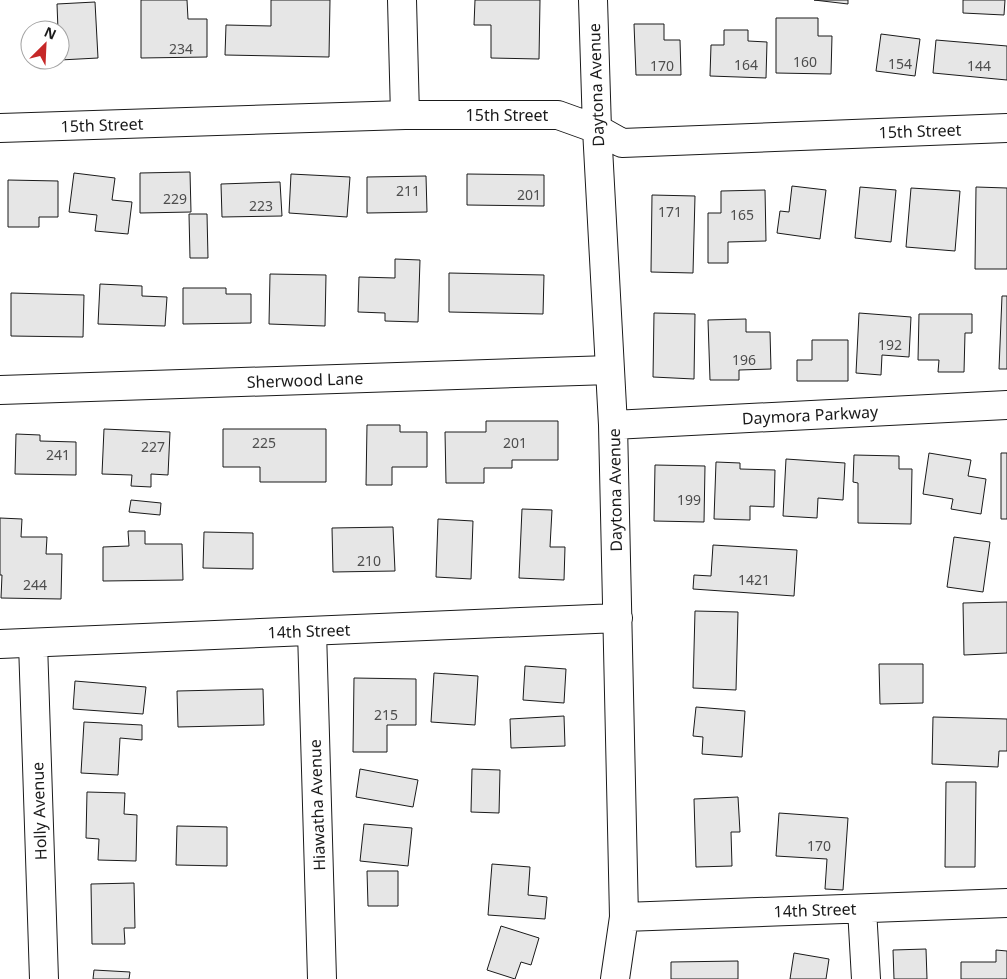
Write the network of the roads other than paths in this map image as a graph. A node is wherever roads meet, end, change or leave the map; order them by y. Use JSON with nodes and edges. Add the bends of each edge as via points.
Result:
{"nodes":[{"id":1,"x":402,"y":0,"type":"edge"},
{"id":2,"x":593,"y":0,"type":"edge"},
{"id":3,"x":405,"y":115,"type":"junction"},
{"id":4,"x":0,"y":128,"type":"edge"},
{"id":5,"x":1007,"y":128,"type":"edge"},
{"id":6,"x":597,"y":129,"type":"junction"},
{"id":7,"x":610,"y":370,"type":"junction"},
{"id":8,"x":0,"y":390,"type":"edge"},
{"id":9,"x":1007,"y":405,"type":"edge"},
{"id":10,"x":614,"y":425,"type":"junction"},
{"id":11,"x":618,"y":618,"type":"junction"},
{"id":12,"x":312,"y":631,"type":"junction"},
{"id":13,"x":34,"y":643,"type":"junction"},
{"id":14,"x":0,"y":644,"type":"edge"},
{"id":15,"x":1007,"y":903,"type":"edge"},
{"id":16,"x":862,"y":908,"type":"junction"},
{"id":17,"x":624,"y":917,"type":"junction"},
{"id":18,"x":44,"y":979,"type":"edge"},
{"id":19,"x":322,"y":979,"type":"edge"},
{"id":20,"x":615,"y":979,"type":"edge"},
{"id":21,"x":866,"y":979,"type":"edge"}],
"edges":[{"from":1,"to":3,"type":"street"},
{"from":2,"to":6,"type":"street","name":"Daytona Avenue"},
{"from":3,"to":4,"type":"street","name":"15th Street"},
{"from":3,"to":6,"type":"street","name":"15th Street","via":[[558,114]]},
{"from":5,"to":6,"type":"street","name":"15th Street","via":[[622,142]]},
{"from":6,"to":7,"type":"street","name":"Daytona Avenue"},
{"from":7,"to":8,"type":"street","name":"Sherwood Lane"},
{"from":7,"to":10,"type":"street","name":"Daytona Avenue"},
{"from":9,"to":10,"type":"street","name":"Daymora Parkway"},
{"from":10,"to":11,"type":"street","name":"Daytona Avenue"},
{"from":11,"to":12,"type":"street","name":"14th Street"},
{"from":11,"to":17,"type":"street","name":"Daytona Avenue"},
{"from":12,"to":13,"type":"street","name":"14th Street"},
{"from":12,"to":19,"type":"street","name":"Hiawatha Avenue"},
{"from":13,"to":14,"type":"street","name":"14th Street"},
{"from":13,"to":18,"type":"street","name":"Holly Avenue"},
{"from":15,"to":16,"type":"street","name":"14th Street"},
{"from":16,"to":17,"type":"street","name":"14th Street"},
{"from":16,"to":21,"type":"street"},
{"from":17,"to":20,"type":"street","name":"Daytona Avenue"}]}
